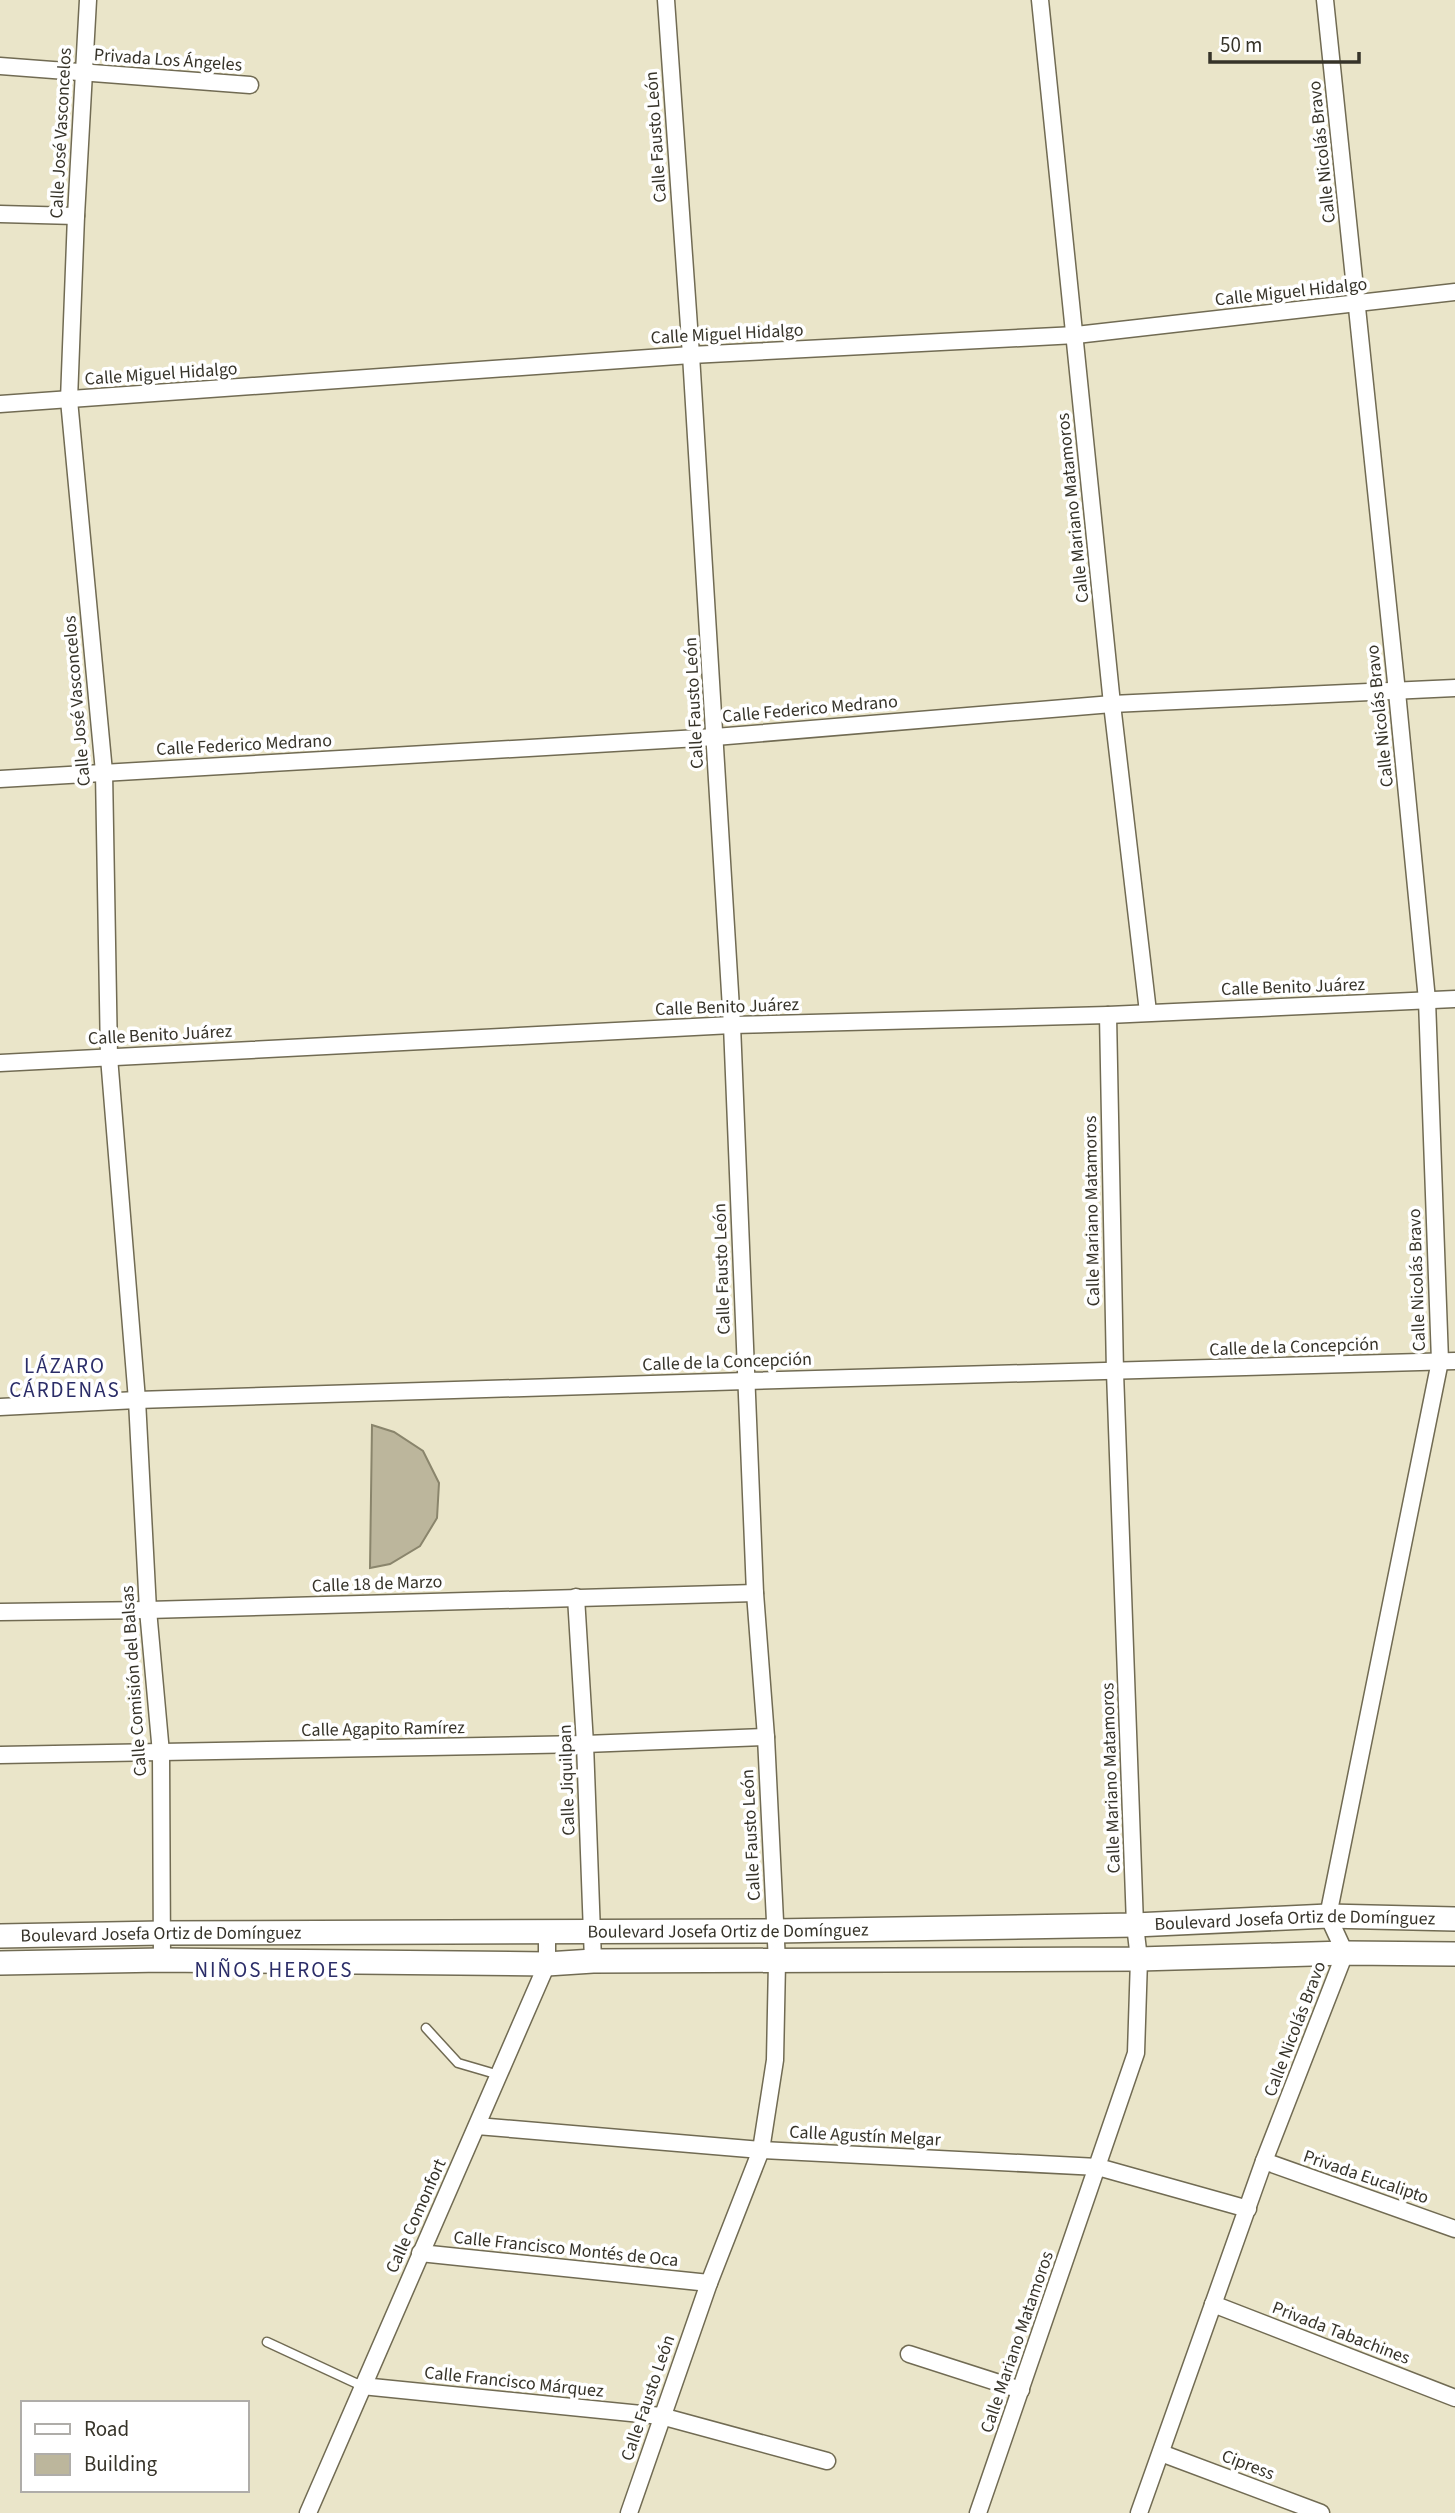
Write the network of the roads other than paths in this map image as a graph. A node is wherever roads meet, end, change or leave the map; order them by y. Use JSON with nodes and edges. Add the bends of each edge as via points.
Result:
{"nodes":[{"id":1,"x":88,"y":0,"type":"edge"},
{"id":2,"x":666,"y":0,"type":"edge"},
{"id":3,"x":1040,"y":0,"type":"edge"},
{"id":4,"x":1325,"y":0,"type":"edge"},
{"id":5,"x":0,"y":66,"type":"edge"},
{"id":6,"x":83,"y":73,"type":"junction"},
{"id":7,"x":250,"y":85,"type":"dead end"},
{"id":8,"x":0,"y":214,"type":"edge"},
{"id":9,"x":76,"y":216,"type":"junction"},
{"id":10,"x":1455,"y":292,"type":"edge"},
{"id":11,"x":1358,"y":304,"type":"junction"},
{"id":12,"x":1076,"y":335,"type":"junction"},
{"id":13,"x":691,"y":355,"type":"junction"},
{"id":14,"x":69,"y":400,"type":"junction"},
{"id":15,"x":0,"y":404,"type":"edge"},
{"id":16,"x":1455,"y":688,"type":"edge"},
{"id":17,"x":1397,"y":692,"type":"junction"},
{"id":18,"x":1112,"y":704,"type":"junction"},
{"id":19,"x":715,"y":737,"type":"junction"},
{"id":20,"x":104,"y":772,"type":"junction"},
{"id":21,"x":0,"y":779,"type":"edge"},
{"id":22,"x":1455,"y":999,"type":"edge"},
{"id":23,"x":1427,"y":1000,"type":"junction"},
{"id":24,"x":1148,"y":1012,"type":"junction"},
{"id":25,"x":1108,"y":1015,"type":"junction"},
{"id":26,"x":732,"y":1026,"type":"junction"},
{"id":27,"x":109,"y":1057,"type":"junction"},
{"id":28,"x":0,"y":1063,"type":"edge"},
{"id":29,"x":1447,"y":1361,"type":"edge"},
{"id":30,"x":1115,"y":1372,"type":"junction"},
{"id":31,"x":746,"y":1381,"type":"junction"},
{"id":32,"x":137,"y":1400,"type":"junction"},
{"id":33,"x":0,"y":1407,"type":"edge"},
{"id":34,"x":755,"y":1592,"type":"junction"},
{"id":35,"x":576,"y":1597,"type":"junction"},
{"id":36,"x":148,"y":1610,"type":"junction"},
{"id":37,"x":0,"y":1612,"type":"edge"},
{"id":38,"x":766,"y":1737,"type":"junction"},
{"id":39,"x":585,"y":1744,"type":"junction"},
{"id":40,"x":160,"y":1753,"type":"junction"},
{"id":41,"x":0,"y":1755,"type":"edge"},
{"id":42,"x":1328,"y":1916,"type":"junction"},
{"id":43,"x":1455,"y":1919,"type":"edge"},
{"id":44,"x":1135,"y":1925,"type":"junction"},
{"id":45,"x":591,"y":1931,"type":"junction"},
{"id":46,"x":775,"y":1931,"type":"junction"},
{"id":47,"x":161,"y":1933,"type":"junction"},
{"id":48,"x":547,"y":1933,"type":"junction"},
{"id":49,"x":0,"y":1936,"type":"edge"},
{"id":50,"x":1345,"y":1953,"type":"junction"},
{"id":51,"x":1455,"y":1954,"type":"edge"},
{"id":52,"x":1139,"y":1959,"type":"junction"},
{"id":53,"x":162,"y":1960,"type":"junction"},
{"id":54,"x":593,"y":1961,"type":"junction"},
{"id":55,"x":777,"y":1962,"type":"junction"},
{"id":56,"x":0,"y":1964,"type":"edge"},
{"id":57,"x":548,"y":1964,"type":"junction"},
{"id":58,"x":426,"y":2028,"type":"dead end"},
{"id":59,"x":499,"y":2075,"type":"junction"},
{"id":60,"x":477,"y":2126,"type":"junction"},
{"id":61,"x":761,"y":2150,"type":"junction"},
{"id":62,"x":1264,"y":2161,"type":"junction"},
{"id":63,"x":1098,"y":2167,"type":"junction"},
{"id":64,"x":1248,"y":2209,"type":"junction"},
{"id":65,"x":1455,"y":2229,"type":"edge"},
{"id":66,"x":420,"y":2253,"type":"junction"},
{"id":67,"x":709,"y":2284,"type":"junction"},
{"id":68,"x":1213,"y":2304,"type":"junction"},
{"id":69,"x":267,"y":2343,"type":"dead end"},
{"id":70,"x":909,"y":2354,"type":"dead end"},
{"id":71,"x":362,"y":2386,"type":"junction"},
{"id":72,"x":1021,"y":2390,"type":"junction"},
{"id":73,"x":1455,"y":2398,"type":"edge"},
{"id":74,"x":662,"y":2416,"type":"junction"},
{"id":75,"x":1161,"y":2453,"type":"junction"},
{"id":76,"x":827,"y":2461,"type":"dead end"},
{"id":77,"x":308,"y":2513,"type":"edge"},
{"id":78,"x":629,"y":2513,"type":"edge"},
{"id":79,"x":978,"y":2513,"type":"edge"},
{"id":80,"x":1139,"y":2513,"type":"edge"},
{"id":81,"x":1321,"y":2513,"type":"edge"}],
"edges":[{"from":1,"to":6,"type":"street","name":"Calle José Vasconcelos"},
{"from":2,"to":13,"type":"street","name":"Calle Fausto León"},
{"from":3,"to":12,"type":"street","name":"Calle Mariano Matamoros"},
{"from":4,"to":11,"type":"street","name":"Calle Nicolás Bravo"},
{"from":5,"to":6,"type":"street","name":"Privada Los Ángeles"},
{"from":6,"to":7,"type":"street","name":"Privada Los Ángeles"},
{"from":6,"to":9,"type":"street","name":"Calle José Vasconcelos"},
{"from":8,"to":9,"type":"street"},
{"from":9,"to":14,"type":"street","name":"Calle José Vasconcelos"},
{"from":10,"to":11,"type":"street","name":"Calle Miguel Hidalgo"},
{"from":11,"to":12,"type":"street","name":"Calle Miguel Hidalgo"},
{"from":11,"to":17,"type":"street","name":"Calle Nicolás Bravo"},
{"from":12,"to":13,"type":"street","name":"Calle Miguel Hidalgo"},
{"from":12,"to":18,"type":"street","name":"Calle Mariano Matamoros"},
{"from":13,"to":14,"type":"street","name":"Calle Miguel Hidalgo"},
{"from":13,"to":19,"type":"street","name":"Calle Fausto León"},
{"from":14,"to":15,"type":"street","name":"Calle Miguel Hidalgo"},
{"from":14,"to":20,"type":"street","name":"Calle José Vasconcelos"},
{"from":16,"to":17,"type":"street","name":"Calle Federico Medrano"},
{"from":17,"to":18,"type":"street","name":"Calle Federico Medrano"},
{"from":17,"to":23,"type":"street","name":"Calle Nicolás Bravo"},
{"from":18,"to":19,"type":"street","name":"Calle Federico Medrano"},
{"from":18,"to":24,"type":"street","name":"Calle Mariano Matamoros"},
{"from":19,"to":20,"type":"street","name":"Calle Federico Medrano"},
{"from":19,"to":26,"type":"street","name":"Calle Fausto León"},
{"from":20,"to":21,"type":"street","name":"Calle Federico Medrano"},
{"from":20,"to":27,"type":"street","name":"Calle José Vasconcelos"},
{"from":22,"to":23,"type":"street","name":"Calle Benito Juárez"},
{"from":23,"to":24,"type":"street","name":"Calle Benito Juárez"},
{"from":23,"to":29,"type":"street","name":"Calle Nicolás Bravo"},
{"from":24,"to":25,"type":"street","name":"Calle Benito Juárez"},
{"from":25,"to":26,"type":"street","name":"Calle Benito Juárez"},
{"from":25,"to":30,"type":"street","name":"Calle Mariano Matamoros"},
{"from":26,"to":27,"type":"street","name":"Calle Benito Juárez"},
{"from":26,"to":31,"type":"street","name":"Calle Fausto León"},
{"from":27,"to":28,"type":"street","name":"Calle Benito Juárez"},
{"from":27,"to":32,"type":"street","name":"Calle José Vasconcelos"},
{"from":29,"to":30,"type":"street","name":"Calle de la Concepción"},
{"from":29,"to":42,"type":"street","name":"Calle Nicolás Bravo"},
{"from":30,"to":31,"type":"street","name":"Calle de la Concepción"},
{"from":30,"to":44,"type":"street","name":"Calle Mariano Matamoros"},
{"from":31,"to":32,"type":"street","name":"Calle de la Concepción"},
{"from":31,"to":34,"type":"street","name":"Calle Fausto León"},
{"from":32,"to":33,"type":"street","name":"Calle de la Concepción"},
{"from":32,"to":36,"type":"street","name":"Calle Comisión del Balsas"},
{"from":34,"to":35,"type":"street","name":"Calle 18 de Marzo"},
{"from":34,"to":38,"type":"street","name":"Calle Fausto León"},
{"from":35,"to":36,"type":"street","name":"Calle 18 de Marzo"},
{"from":35,"to":39,"type":"street","name":"Calle Jiquilpan"},
{"from":36,"to":37,"type":"street","name":"Calle 18 de Marzo"},
{"from":36,"to":40,"type":"street","name":"Calle Comisión del Balsas"},
{"from":38,"to":39,"type":"street","name":"Calle Agapito Ramírez"},
{"from":38,"to":46,"type":"street","name":"Calle Fausto León"},
{"from":39,"to":40,"type":"street","name":"Calle Agapito Ramírez"},
{"from":39,"to":45,"type":"street","name":"Calle Jiquilpan"},
{"from":40,"to":41,"type":"street","name":"Calle Agapito Ramírez"},
{"from":40,"to":47,"type":"street","name":"Calle Comisión del Balsas"},
{"from":42,"to":43,"type":"street","name":"Boulevard Josefa Ortiz de Domínguez"},
{"from":42,"to":44,"type":"street","name":"Boulevard Josefa Ortiz de Domínguez"},
{"from":42,"to":50,"type":"street","name":"Calle Nicolás Bravo"},
{"from":44,"to":46,"type":"street","name":"Boulevard Josefa Ortiz de Domínguez"},
{"from":44,"to":52,"type":"street","name":"Calle Mariano Matamoros"},
{"from":45,"to":46,"type":"street","name":"Boulevard Josefa Ortiz de Domínguez"},
{"from":45,"to":48,"type":"street","name":"Boulevard Josefa Ortiz de Domínguez"},
{"from":45,"to":54,"type":"street","name":"Calle Jiquilpan"},
{"from":46,"to":55,"type":"street","name":"Calle Fausto León"},
{"from":47,"to":48,"type":"street","name":"Boulevard Josefa Ortiz de Domínguez"},
{"from":47,"to":49,"type":"street","name":"Boulevard Josefa Ortiz de Domínguez"},
{"from":47,"to":53,"type":"street","name":"Calle Comisión del Balsas"},
{"from":48,"to":57,"type":"street","name":"Calle Comonfort"},
{"from":50,"to":51,"type":"street","name":"Boulevard Josefa Ortiz de Domínguez"},
{"from":50,"to":52,"type":"street","name":"Boulevard Josefa Ortiz de Domínguez"},
{"from":50,"to":62,"type":"street","name":"Calle Nicolás Bravo"},
{"from":52,"to":55,"type":"street","name":"Boulevard Josefa Ortiz de Domínguez"},
{"from":52,"to":63,"type":"street","name":"Calle Mariano Matamoros","via":[[1136,2053]]},
{"from":53,"to":56,"type":"street","name":"Boulevard Josefa Ortiz de Domínguez"},
{"from":53,"to":57,"type":"street","name":"Boulevard Josefa Ortiz de Domínguez"},
{"from":54,"to":55,"type":"street","name":"Boulevard Josefa Ortiz de Domínguez"},
{"from":54,"to":57,"type":"street","name":"Boulevard Josefa Ortiz de Domínguez"},
{"from":55,"to":61,"type":"street","name":"Calle Fausto León","via":[[775,2060]]},
{"from":57,"to":59,"type":"street","name":"Calle Comonfort"},
{"from":58,"to":59,"type":"lane","via":[[458,2063]]},
{"from":59,"to":60,"type":"street","name":"Calle Comonfort"},
{"from":60,"to":61,"type":"street","name":"Calle Agustín Melgar"},
{"from":60,"to":66,"type":"street","name":"Calle Comonfort"},
{"from":61,"to":63,"type":"street","name":"Calle Agustín Melgar"},
{"from":61,"to":67,"type":"street","name":"Calle Fausto León"},
{"from":62,"to":64,"type":"street","name":"Calle Nicolás Bravo"},
{"from":62,"to":65,"type":"street","name":"Privada Eucalipto"},
{"from":63,"to":64,"type":"street","name":"Calle Agustín Melgar"},
{"from":63,"to":72,"type":"street","name":"Calle Mariano Matamoros"},
{"from":64,"to":68,"type":"street","name":"Calle Nicolás Bravo"},
{"from":66,"to":67,"type":"street","name":"Calle Francisco Montés de Oca"},
{"from":66,"to":71,"type":"street","name":"Calle Comonfort"},
{"from":67,"to":74,"type":"street","name":"Calle Fausto León"},
{"from":68,"to":73,"type":"street","name":"Privada Tabachines"},
{"from":68,"to":75,"type":"street","name":"Calle Nicolás Bravo"},
{"from":69,"to":71,"type":"lane"},
{"from":70,"to":72,"type":"street"},
{"from":71,"to":74,"type":"street","name":"Calle Francisco Márquez"},
{"from":71,"to":77,"type":"street","name":"Calle Comonfort"},
{"from":72,"to":79,"type":"street","name":"Calle Mariano Matamoros"},
{"from":74,"to":76,"type":"street","name":"Calle Francisco Márquez"},
{"from":74,"to":78,"type":"street","name":"Calle Fausto León"},
{"from":75,"to":80,"type":"street","name":"Calle Nicolás Bravo"},
{"from":75,"to":81,"type":"street","name":"Cipress"}]}
